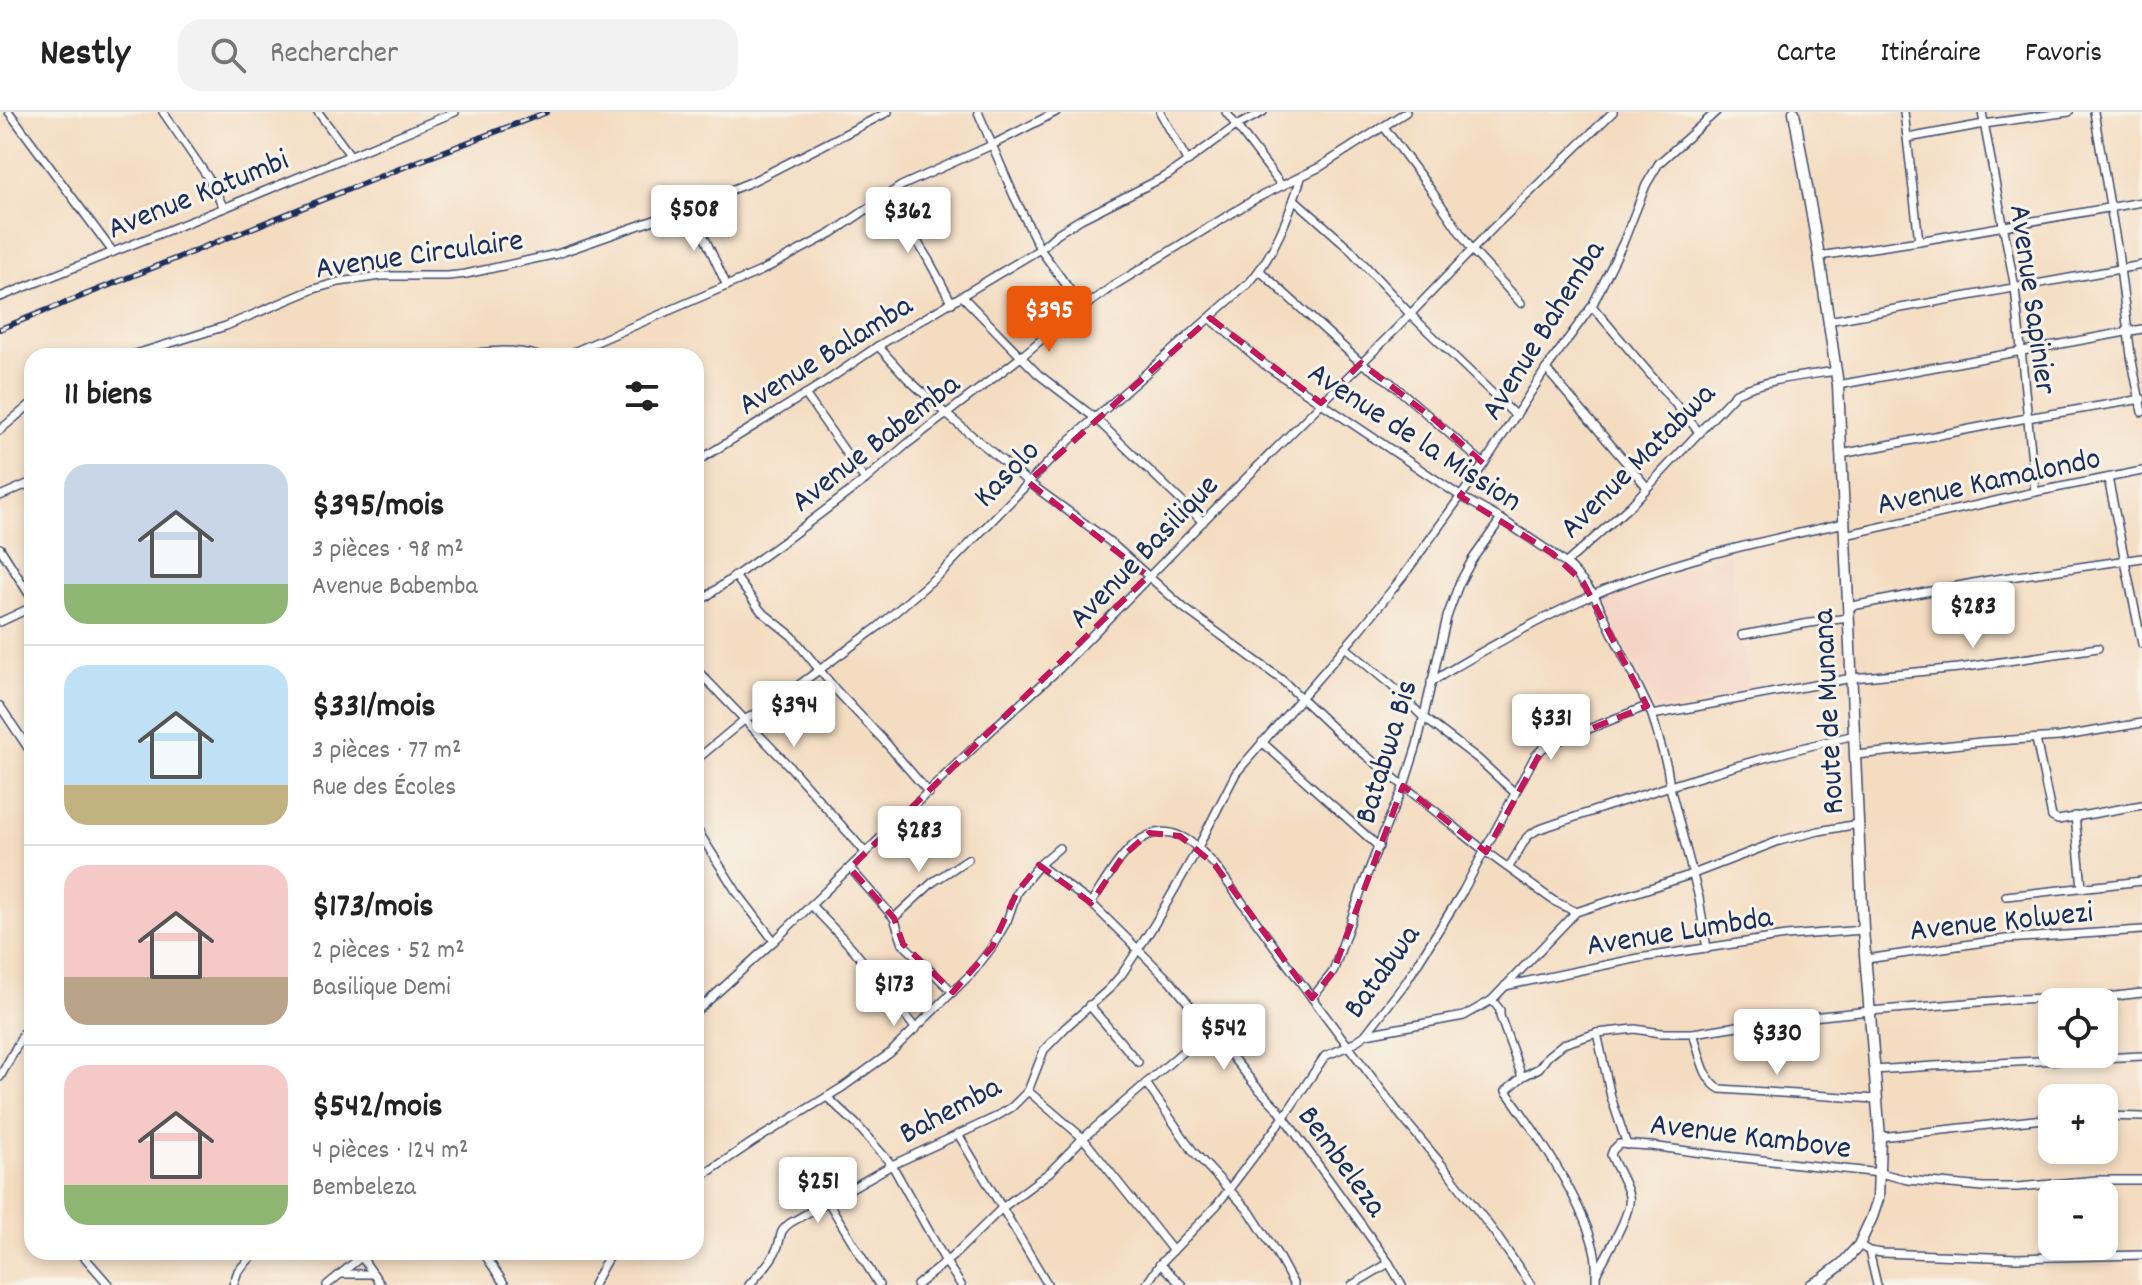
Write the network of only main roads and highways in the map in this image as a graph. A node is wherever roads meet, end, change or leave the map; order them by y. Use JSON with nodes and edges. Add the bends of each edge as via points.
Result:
{"nodes":[{"id":1,"x":1794,"y":112,"type":"edge"},
{"id":2,"x":1811,"y":1285,"type":"edge"}],
"edges":[{"from":1,"to":2,"type":"main road","name":"Route de Munana","via":[[1838,385],[1863,930],[1880,1137],[1875,1208],[1864,1248]]}]}
